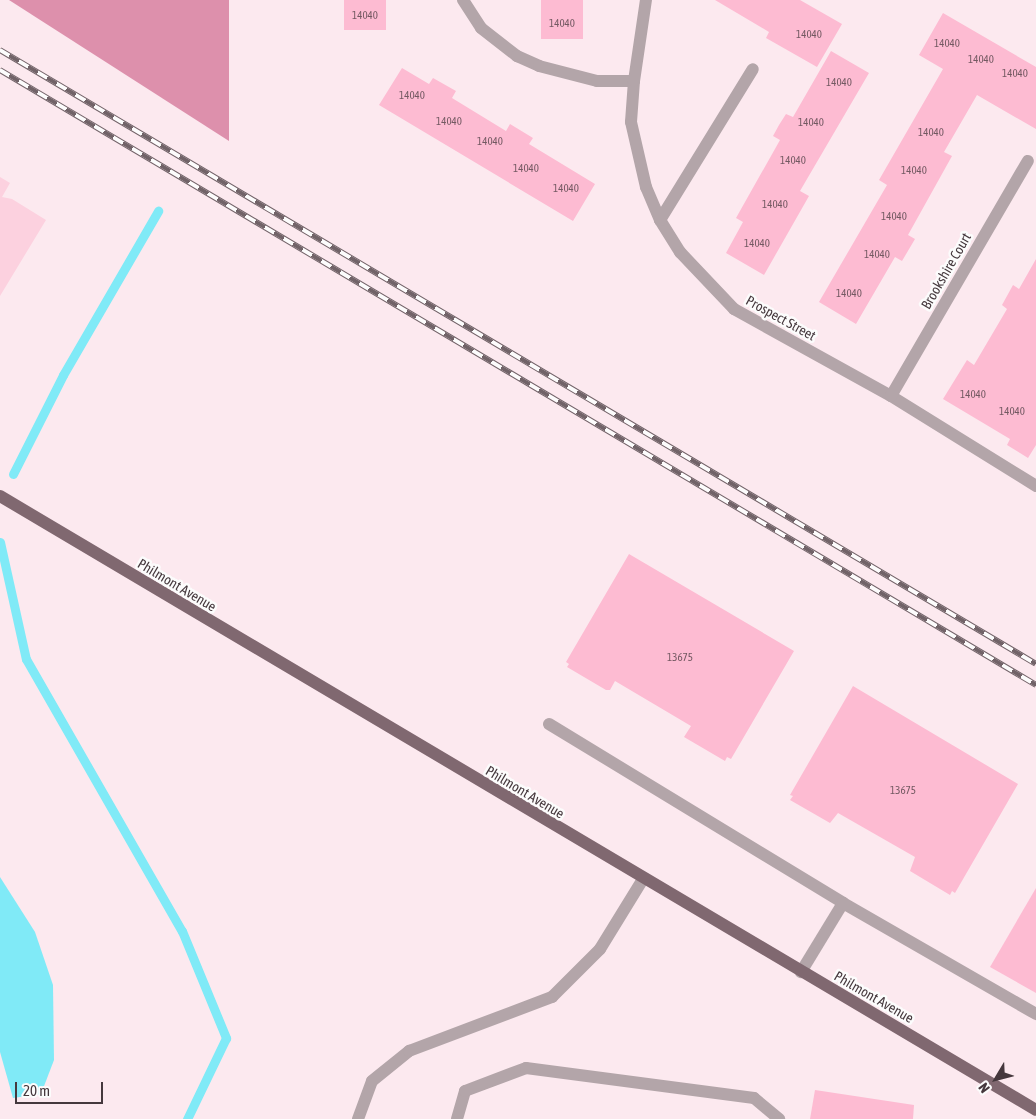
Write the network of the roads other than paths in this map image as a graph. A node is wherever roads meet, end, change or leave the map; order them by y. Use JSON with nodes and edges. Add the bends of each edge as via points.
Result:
{"nodes":[{"id":1,"x":463,"y":0,"type":"edge"},
{"id":2,"x":646,"y":0,"type":"edge"},
{"id":3,"x":753,"y":70,"type":"dead end"},
{"id":4,"x":634,"y":81,"type":"junction"},
{"id":5,"x":1028,"y":161,"type":"dead end"},
{"id":6,"x":660,"y":220,"type":"junction"},
{"id":7,"x":890,"y":396,"type":"junction"},
{"id":8,"x":1036,"y":486,"type":"edge"},
{"id":9,"x":0,"y":496,"type":"edge"},
{"id":10,"x":549,"y":724,"type":"dead end"},
{"id":11,"x":643,"y":879,"type":"junction"},
{"id":12,"x":843,"y":903,"type":"junction"},
{"id":13,"x":801,"y":972,"type":"junction"},
{"id":14,"x":1036,"y":1014,"type":"edge"},
{"id":15,"x":1036,"y":1110,"type":"edge"},
{"id":16,"x":358,"y":1119,"type":"edge"},
{"id":17,"x":457,"y":1119,"type":"edge"},
{"id":18,"x":779,"y":1119,"type":"edge"}],
"edges":[{"from":1,"to":4,"type":"street","via":[[481,28],[517,56],[588,79]]},
{"from":2,"to":4,"type":"street","name":"Prospect Street"},
{"from":3,"to":6,"type":"street"},
{"from":4,"to":6,"type":"street","name":"Prospect Street","via":[[631,122],[646,187]]},
{"from":5,"to":7,"type":"street","name":"Brookshire Court"},
{"from":6,"to":7,"type":"street","name":"Prospect Street","via":[[680,252],[734,309]]},
{"from":7,"to":8,"type":"street","name":"Prospect Street"},
{"from":9,"to":11,"type":"main road","name":"Philmont Avenue"},
{"from":10,"to":12,"type":"street"},
{"from":11,"to":13,"type":"main road","name":"Philmont Avenue"},
{"from":11,"to":16,"type":"street","via":[[600,949],[552,997],[409,1051],[372,1082]]},
{"from":12,"to":13,"type":"street"},
{"from":12,"to":14,"type":"street"},
{"from":13,"to":15,"type":"main road","name":"Philmont Avenue"},
{"from":17,"to":18,"type":"street","via":[[465,1091],[526,1068],[754,1098]]}]}
